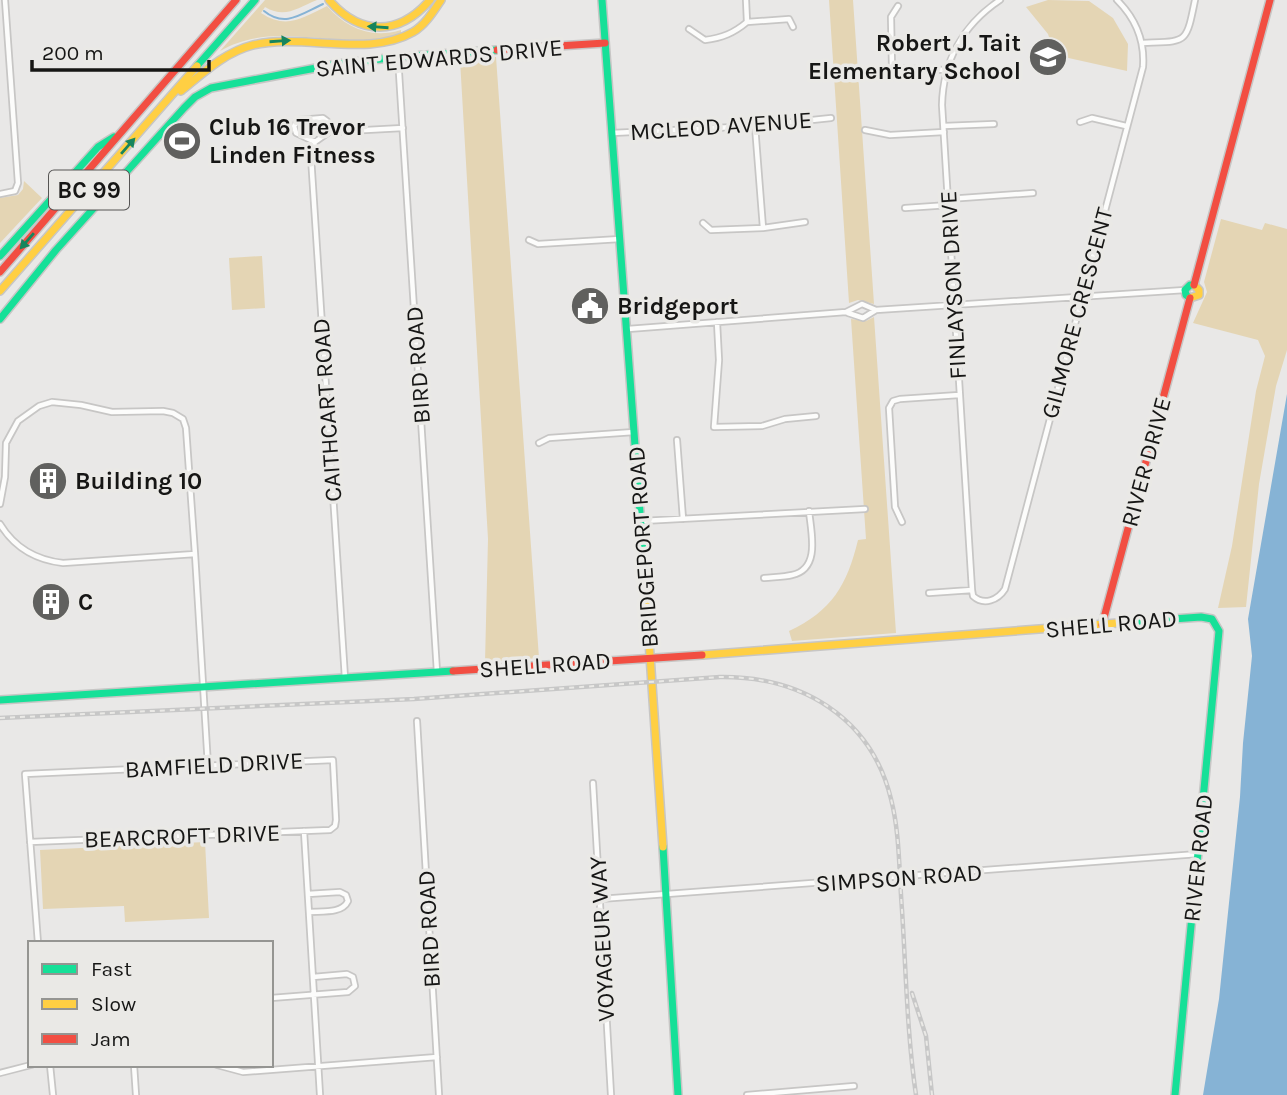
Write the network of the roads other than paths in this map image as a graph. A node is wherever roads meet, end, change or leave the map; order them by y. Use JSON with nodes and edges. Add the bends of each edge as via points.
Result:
{"nodes":[{"id":1,"x":5,"y":0,"type":"edge"},
{"id":2,"x":236,"y":0,"type":"edge"},
{"id":3,"x":255,"y":0,"type":"edge"},
{"id":4,"x":329,"y":0,"type":"edge"},
{"id":5,"x":430,"y":0,"type":"edge"},
{"id":6,"x":441,"y":0,"type":"edge"},
{"id":7,"x":602,"y":0,"type":"edge"},
{"id":8,"x":746,"y":0,"type":"edge"},
{"id":9,"x":1000,"y":0,"type":"edge"},
{"id":10,"x":1117,"y":0,"type":"edge"},
{"id":11,"x":1195,"y":0,"type":"edge"},
{"id":12,"x":1270,"y":0,"type":"edge"},
{"id":13,"x":898,"y":6,"type":"dead end"},
{"id":14,"x":747,"y":22,"type":"junction"},
{"id":15,"x":793,"y":27,"type":"dead end"},
{"id":16,"x":688,"y":29,"type":"dead end"},
{"id":17,"x":605,"y":43,"type":"junction"},
{"id":18,"x":1143,"y":43,"type":"junction"},
{"id":19,"x":398,"y":57,"type":"junction"},
{"id":20,"x":946,"y":70,"type":"junction"},
{"id":21,"x":160,"y":109,"type":"junction"},
{"id":22,"x":831,"y":118,"type":"dead end"},
{"id":23,"x":1080,"y":122,"type":"dead end"},
{"id":24,"x":994,"y":124,"type":"dead end"},
{"id":25,"x":755,"y":126,"type":"junction"},
{"id":26,"x":1126,"y":127,"type":"junction"},
{"id":27,"x":403,"y":128,"type":"junction"},
{"id":28,"x":944,"y":129,"type":"junction"},
{"id":29,"x":865,"y":130,"type":"dead end"},
{"id":30,"x":329,"y":132,"type":"junction"},
{"id":31,"x":119,"y":133,"type":"junction"},
{"id":32,"x":612,"y":133,"type":"junction"},
{"id":33,"x":315,"y":142,"type":"junction"},
{"id":34,"x":1033,"y":193,"type":"dead end"},
{"id":35,"x":0,"y":194,"type":"edge"},
{"id":36,"x":948,"y":202,"type":"junction"},
{"id":37,"x":905,"y":208,"type":"dead end"},
{"id":38,"x":805,"y":222,"type":"dead end"},
{"id":39,"x":704,"y":223,"type":"dead end"},
{"id":40,"x":763,"y":228,"type":"junction"},
{"id":41,"x":620,"y":239,"type":"junction"},
{"id":42,"x":529,"y":240,"type":"dead end"},
{"id":43,"x":0,"y":256,"type":"edge"},
{"id":44,"x":18,"y":271,"type":"junction"},
{"id":45,"x":0,"y":272,"type":"edge"},
{"id":46,"x":1194,"y":285,"type":"junction"},
{"id":47,"x":1185,"y":290,"type":"junction"},
{"id":48,"x":0,"y":291,"type":"edge"},
{"id":49,"x":1081,"y":296,"type":"junction"},
{"id":50,"x":1190,"y":298,"type":"junction"},
{"id":51,"x":0,"y":299,"type":"edge"},
{"id":52,"x":955,"y":304,"type":"junction"},
{"id":53,"x":876,"y":310,"type":"junction"},
{"id":54,"x":847,"y":312,"type":"junction"},
{"id":55,"x":0,"y":319,"type":"edge"},
{"id":56,"x":717,"y":322,"type":"junction"},
{"id":57,"x":628,"y":329,"type":"junction"},
{"id":58,"x":958,"y":395,"type":"junction"},
{"id":59,"x":816,"y":416,"type":"dead end"},
{"id":60,"x":635,"y":432,"type":"junction"},
{"id":61,"x":677,"y":440,"type":"dead end"},
{"id":62,"x":539,"y":443,"type":"dead end"},
{"id":63,"x":0,"y":503,"type":"edge"},
{"id":64,"x":865,"y":509,"type":"dead end"},
{"id":65,"x":809,"y":511,"type":"junction"},
{"id":66,"x":683,"y":519,"type":"junction"},
{"id":67,"x":642,"y":521,"type":"junction"},
{"id":68,"x":902,"y":522,"type":"dead end"},
{"id":69,"x":0,"y":524,"type":"edge"},
{"id":70,"x":195,"y":554,"type":"junction"},
{"id":71,"x":764,"y":578,"type":"dead end"},
{"id":72,"x":972,"y":590,"type":"junction"},
{"id":73,"x":929,"y":593,"type":"dead end"},
{"id":74,"x":1215,"y":621,"type":"joint"},
{"id":75,"x":1102,"y":625,"type":"junction"},
{"id":76,"x":651,"y":659,"type":"junction"},
{"id":77,"x":438,"y":673,"type":"junction"},
{"id":78,"x":345,"y":678,"type":"junction"},
{"id":79,"x":203,"y":687,"type":"junction"},
{"id":80,"x":0,"y":700,"type":"edge"},
{"id":81,"x":417,"y":721,"type":"dead end"},
{"id":82,"x":208,"y":766,"type":"junction"},
{"id":83,"x":593,"y":783,"type":"dead end"},
{"id":84,"x":332,"y":828,"type":"joint"},
{"id":85,"x":304,"y":831,"type":"junction"},
{"id":86,"x":30,"y":842,"type":"junction"},
{"id":87,"x":1198,"y":854,"type":"junction"},
{"id":88,"x":308,"y":894,"type":"junction"},
{"id":89,"x":666,"y":894,"type":"junction"},
{"id":90,"x":600,"y":899,"type":"junction"},
{"id":91,"x":309,"y":912,"type":"junction"},
{"id":92,"x":38,"y":941,"type":"edge"},
{"id":93,"x":313,"y":976,"type":"junction"},
{"id":94,"x":314,"y":995,"type":"junction"},
{"id":95,"x":273,"y":998,"type":"edge"},
{"id":96,"x":437,"y":1057,"type":"junction"},
{"id":97,"x":28,"y":1066,"type":"edge"},
{"id":98,"x":50,"y":1067,"type":"edge"},
{"id":99,"x":134,"y":1067,"type":"edge"},
{"id":100,"x":224,"y":1067,"type":"edge"},
{"id":101,"x":318,"y":1067,"type":"junction"},
{"id":102,"x":0,"y":1073,"type":"edge"},
{"id":103,"x":854,"y":1086,"type":"dead end"},
{"id":104,"x":53,"y":1095,"type":"edge"},
{"id":105,"x":136,"y":1095,"type":"edge"},
{"id":106,"x":320,"y":1095,"type":"edge"},
{"id":107,"x":439,"y":1095,"type":"edge"},
{"id":108,"x":611,"y":1095,"type":"edge"},
{"id":109,"x":678,"y":1095,"type":"edge"},
{"id":110,"x":747,"y":1095,"type":"edge"},
{"id":111,"x":1175,"y":1095,"type":"edge"}],
"edges":[{"from":1,"to":35,"type":"street","via":[[18,186]]},
{"from":2,"to":31,"type":"main road","number":"BC 99"},
{"from":3,"to":21,"type":"main road","number":"BC 99"},
{"from":5,"to":4,"type":"main road","one_way":true,"via":[[414,18],[385,28],[358,23]]},
{"from":21,"to":6,"type":"main road","one_way":true,"via":[[206,70],[240,49],[288,40],[394,41],[412,33]]},
{"from":7,"to":17,"type":"main road","name":"BRIDGEPORT ROAD"},
{"from":8,"to":14,"type":"street"},
{"from":9,"to":20,"type":"street","name":"FINLAYSON DRIVE","via":[[969,27]]},
{"from":10,"to":18,"type":"street","via":[[1136,23]]},
{"from":11,"to":18,"type":"street","via":[[1183,39]]},
{"from":12,"to":46,"type":"main road"},
{"from":13,"to":20,"type":"street","via":[[891,17],[892,68]]},
{"from":14,"to":15,"type":"street","via":[[789,19]]},
{"from":14,"to":16,"type":"street","via":[[728,35],[705,40]]},
{"from":17,"to":19,"type":"main road","name":"SAINT EDWARDS DRIVE"},
{"from":17,"to":32,"type":"main road","name":"BRIDGEPORT ROAD"},
{"from":18,"to":26,"type":"street","name":"GILMORE CRESCENT","via":[[1143,67]]},
{"from":19,"to":27,"type":"street","name":"BIRD ROAD"},
{"from":19,"to":55,"type":"main road","name":"SAINT EDWARDS DRIVE","via":[[258,78],[202,93],[55,250]]},
{"from":20,"to":28,"type":"street","name":"FINLAYSON DRIVE"},
{"from":44,"to":21,"type":"main road","number":"BC 99","one_way":true},
{"from":22,"to":25,"type":"street","name":"MCLEOD AVENUE"},
{"from":23,"to":26,"type":"street","via":[[1091,118]]},
{"from":24,"to":28,"type":"street"},
{"from":25,"to":32,"type":"street","name":"MCLEOD AVENUE"},
{"from":25,"to":40,"type":"street"},
{"from":26,"to":49,"type":"street","name":"GILMORE CRESCENT"},
{"from":27,"to":30,"type":"street"},
{"from":27,"to":77,"type":"street","name":"BIRD ROAD"},
{"from":28,"to":29,"type":"street","via":[[890,135]]},
{"from":28,"to":36,"type":"street","name":"FINLAYSON DRIVE"},
{"from":30,"to":33,"type":"street"},
{"from":30,"to":33,"type":"street","via":[[323,118],[299,120],[294,126],[296,133]]},
{"from":31,"to":43,"type":"main road","via":[[98,147]]},
{"from":31,"to":45,"type":"main road","number":"BC 99","one_way":true},
{"from":32,"to":41,"type":"main road","name":"BRIDGEPORT ROAD"},
{"from":33,"to":78,"type":"street","name":"CAITHCART ROAD","via":[[310,166]]},
{"from":34,"to":36,"type":"street"},
{"from":36,"to":37,"type":"street"},
{"from":36,"to":52,"type":"street","name":"FINLAYSON DRIVE"},
{"from":38,"to":40,"type":"street"},
{"from":39,"to":40,"type":"street","via":[[712,230]]},
{"from":41,"to":42,"type":"street","via":[[538,244]]},
{"from":41,"to":57,"type":"main road","name":"BRIDGEPORT ROAD"},
{"from":44,"to":48,"type":"main road","number":"BC 99"},
{"from":44,"to":51,"type":"main road"},
{"from":46,"to":47,"type":"main road"},
{"from":46,"to":50,"type":"main road","via":[[1199,295]]},
{"from":47,"to":49,"type":"street"},
{"from":47,"to":50,"type":"main road"},
{"from":49,"to":52,"type":"street"},
{"from":49,"to":72,"type":"street","name":"GILMORE CRESCENT","via":[[1005,589],[995,600],[983,601],[973,596]]},
{"from":50,"to":75,"type":"main road","name":"RIVER DRIVE"},
{"from":52,"to":53,"type":"street"},
{"from":52,"to":58,"type":"street","name":"FINLAYSON DRIVE"},
{"from":53,"to":54,"type":"street","via":[[862,304]]},
{"from":53,"to":54,"type":"street","via":[[863,318]]},
{"from":54,"to":56,"type":"street"},
{"from":56,"to":57,"type":"street"},
{"from":56,"to":59,"type":"street","via":[[714,427],[762,426]]},
{"from":57,"to":60,"type":"main road","name":"BRIDGEPORT ROAD"},
{"from":58,"to":68,"type":"street","via":[[900,399],[889,408],[895,508]]},
{"from":58,"to":72,"type":"street","name":"FINLAYSON DRIVE"},
{"from":60,"to":62,"type":"street","via":[[549,438]]},
{"from":60,"to":67,"type":"main road","name":"BRIDGEPORT ROAD"},
{"from":61,"to":66,"type":"street"},
{"from":63,"to":70,"type":"street","via":[[6,443],[18,421],[39,406],[52,402],[113,412],[173,413],[183,419],[186,428]]},
{"from":64,"to":65,"type":"street"},
{"from":65,"to":66,"type":"street"},
{"from":65,"to":71,"type":"street","via":[[813,553],[806,568],[793,575]]},
{"from":66,"to":67,"type":"street"},
{"from":67,"to":76,"type":"main road","name":"BRIDGEPORT ROAD"},
{"from":69,"to":70,"type":"street","via":[[9,537],[38,558],[63,563]]},
{"from":70,"to":79,"type":"street"},
{"from":72,"to":73,"type":"street"},
{"from":74,"to":75,"type":"main road","name":"SHELL ROAD","via":[[1201,617]]},
{"from":74,"to":87,"type":"main road","name":"RIVER ROAD","via":[[1219,631]]},
{"from":75,"to":76,"type":"main road","name":"SHELL ROAD"},
{"from":76,"to":77,"type":"main road","name":"SHELL ROAD"},
{"from":76,"to":89,"type":"main road","name":"BRIDGEPORT ROAD"},
{"from":77,"to":78,"type":"main road","name":"SHELL ROAD"},
{"from":78,"to":79,"type":"main road","name":"SHELL ROAD"},
{"from":79,"to":80,"type":"main road","name":"SHELL ROAD"},
{"from":79,"to":82,"type":"street"},
{"from":81,"to":96,"type":"street","name":"BIRD ROAD"},
{"from":82,"to":84,"type":"street","name":"BAMFIELD DRIVE","via":[[333,760],[336,820]]},
{"from":82,"to":86,"type":"street","name":"BAMFIELD DRIVE","via":[[25,774]]},
{"from":83,"to":90,"type":"street","name":"VOYAGEUR WAY"},
{"from":84,"to":85,"type":"street","name":"BEARCROFT DRIVE"},
{"from":85,"to":86,"type":"street","name":"BEARCROFT DRIVE"},
{"from":85,"to":88,"type":"street"},
{"from":86,"to":92,"type":"street"},
{"from":87,"to":89,"type":"street","name":"SIMPSON ROAD"},
{"from":87,"to":111,"type":"main road","name":"RIVER ROAD"},
{"from":88,"to":91,"type":"street"},
{"from":88,"to":91,"type":"street","via":[[340,892],[348,901],[341,910]]},
{"from":89,"to":90,"type":"street","name":"SIMPSON ROAD"},
{"from":89,"to":109,"type":"main road","name":"BRIDGEPORT ROAD"},
{"from":90,"to":108,"type":"street","name":"VOYAGEUR WAY"},
{"from":91,"to":93,"type":"street"},
{"from":93,"to":94,"type":"street"},
{"from":93,"to":94,"type":"street","via":[[347,974],[355,983],[348,992]]},
{"from":94,"to":95,"type":"street"},
{"from":94,"to":101,"type":"street"},
{"from":96,"to":101,"type":"street"},
{"from":96,"to":107,"type":"street","name":"BIRD ROAD"},
{"from":97,"to":102,"type":"street"},
{"from":98,"to":104,"type":"street"},
{"from":99,"to":105,"type":"street"},
{"from":100,"to":101,"type":"street","via":[[243,1072]]},
{"from":101,"to":106,"type":"street"},
{"from":103,"to":110,"type":"street"}]}
